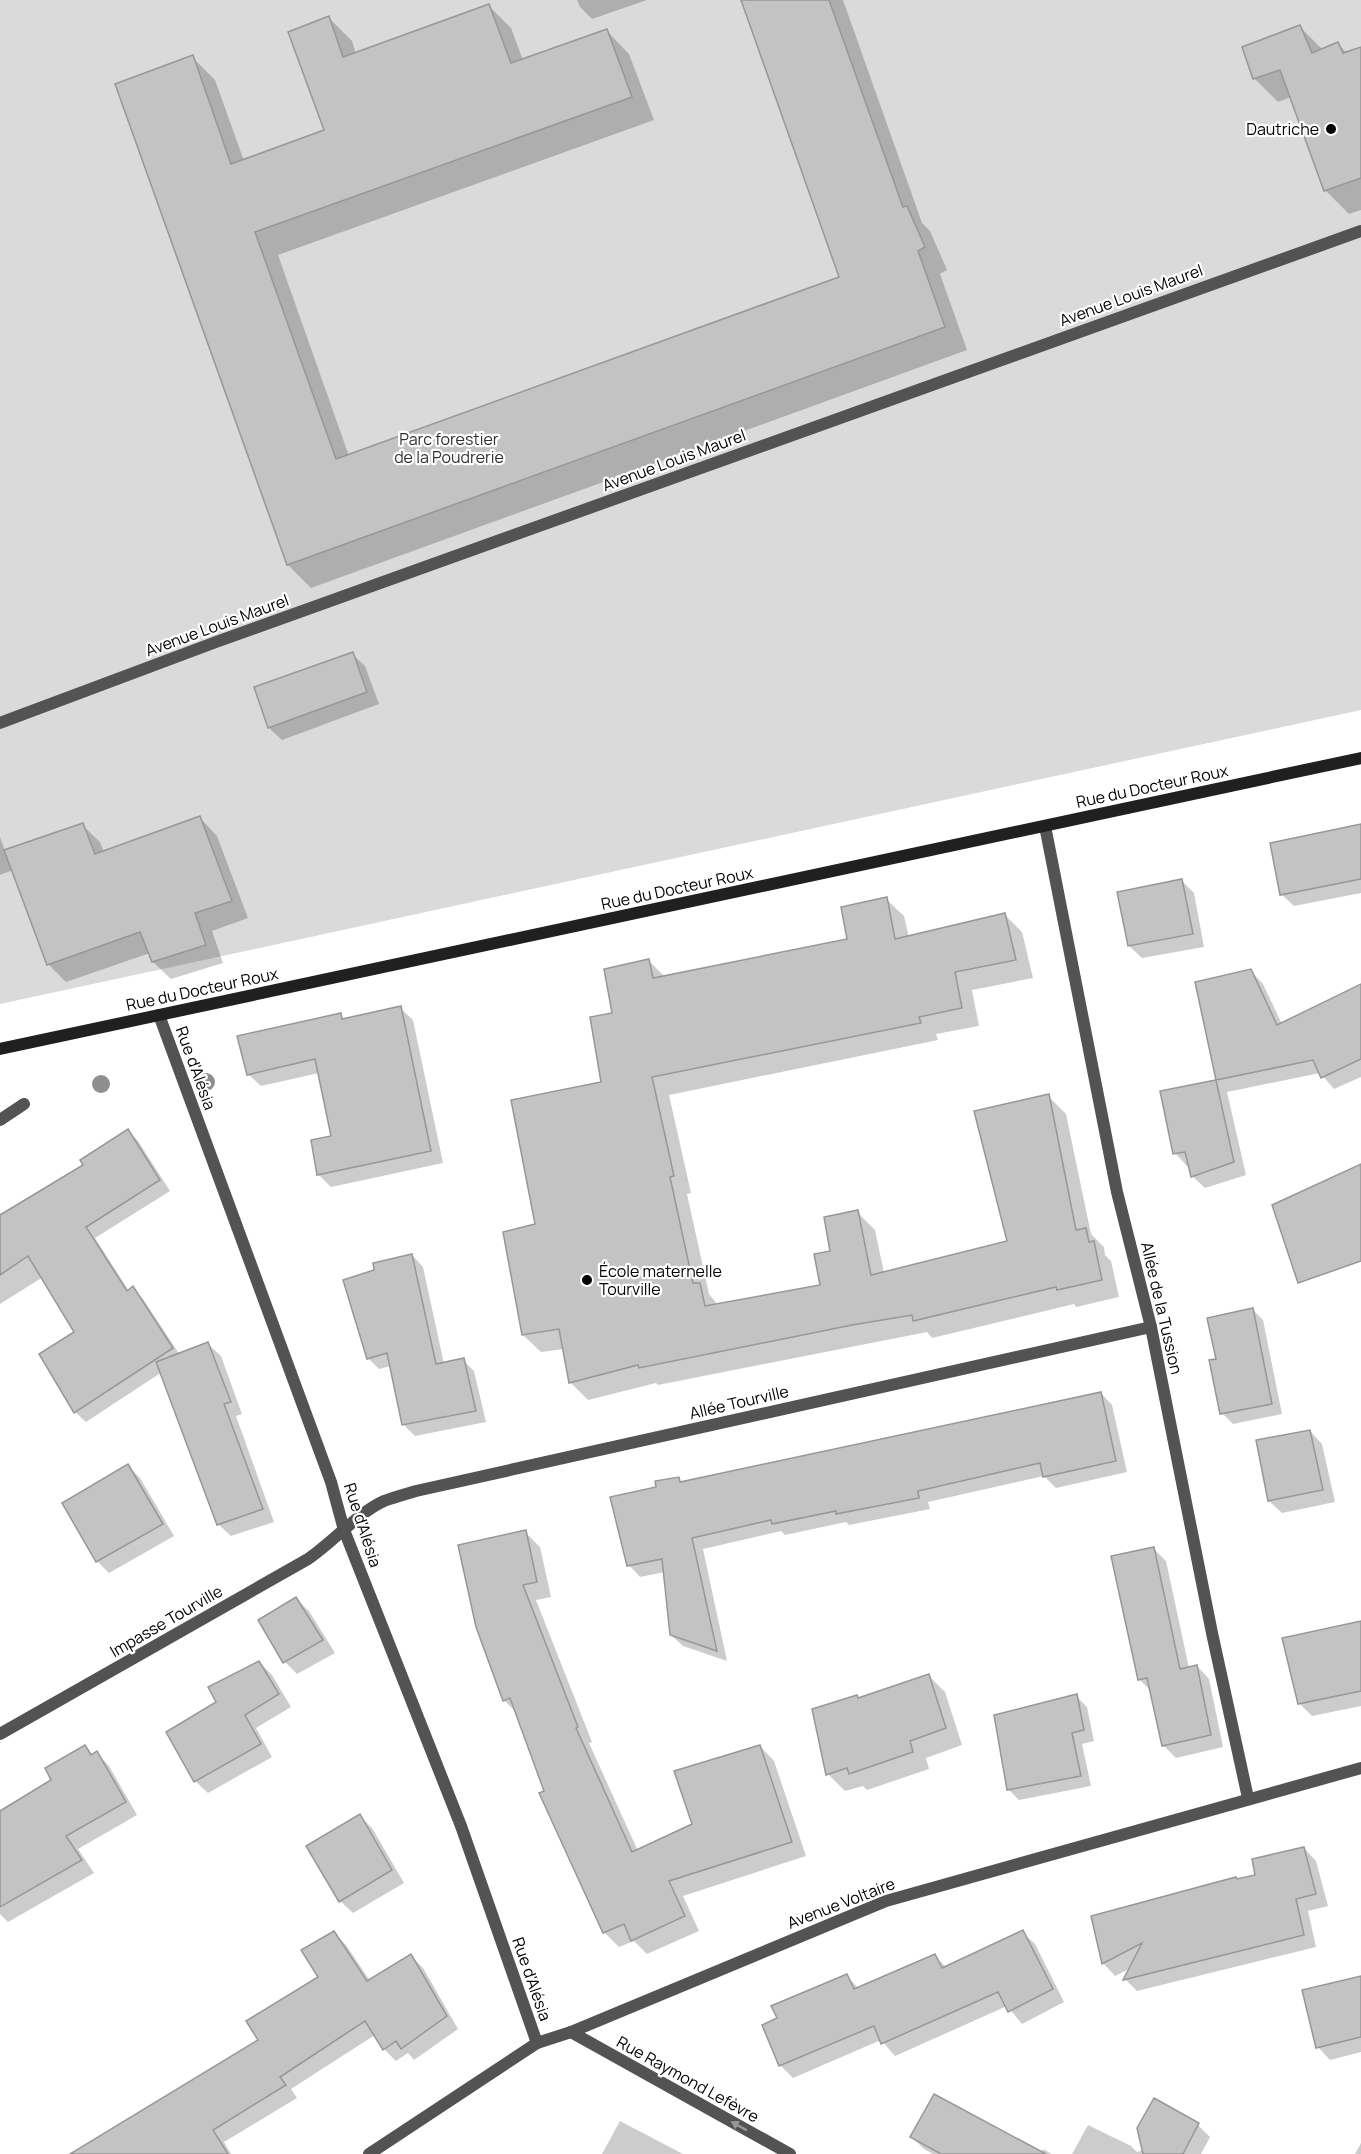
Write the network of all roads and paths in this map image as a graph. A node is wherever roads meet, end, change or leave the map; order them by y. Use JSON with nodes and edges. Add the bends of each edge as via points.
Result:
{"nodes":[{"id":1,"x":1361,"y":231,"type":"edge"},
{"id":2,"x":0,"y":723,"type":"edge"},
{"id":3,"x":1361,"y":758,"type":"edge"},
{"id":4,"x":1045,"y":826,"type":"junction"},
{"id":5,"x":159,"y":1015,"type":"junction"},
{"id":6,"x":0,"y":1049,"type":"edge"},
{"id":7,"x":24,"y":1104,"type":"dead end"},
{"id":8,"x":0,"y":1120,"type":"edge"},
{"id":9,"x":1151,"y":1327,"type":"junction"},
{"id":10,"x":344,"y":1530,"type":"junction"},
{"id":11,"x":0,"y":1734,"type":"edge"},
{"id":12,"x":1361,"y":1768,"type":"edge"},
{"id":13,"x":1248,"y":1798,"type":"junction"},
{"id":14,"x":571,"y":2032,"type":"junction"},
{"id":15,"x":537,"y":2043,"type":"junction"},
{"id":16,"x":369,"y":2154,"type":"edge"},
{"id":17,"x":790,"y":2154,"type":"edge"}],
"edges":[{"from":1,"to":2,"type":"street","name":"Avenue Louis Maurel"},
{"from":3,"to":4,"type":"main road","name":"Rue du Docteur Roux"},
{"from":4,"to":5,"type":"main road","name":"Rue du Docteur Roux"},
{"from":4,"to":9,"type":"street","name":"Allée de la Tussion","via":[[1122,1216]]},
{"from":5,"to":6,"type":"main road","name":"Rue du Docteur Roux"},
{"from":5,"to":10,"type":"street","name":"Rue d'Alésia","via":[[332,1482]]},
{"from":7,"to":8,"type":"street"},
{"from":9,"to":10,"type":"street","name":"Allée Tourville","via":[[416,1491],[383,1502]]},
{"from":9,"to":13,"type":"street","name":"Allée de la Tussion"},
{"from":10,"to":11,"type":"street","name":"Impasse Tourville","via":[[308,1559]]},
{"from":10,"to":15,"type":"street","name":"Rue d'Alésia","via":[[460,1826]]},
{"from":12,"to":13,"type":"street","name":"Avenue Voltaire"},
{"from":13,"to":14,"type":"street","name":"Avenue Voltaire","via":[[886,1901]]},
{"from":14,"to":15,"type":"street","name":"Avenue Voltaire"},
{"from":17,"to":14,"type":"street","name":"Rue Raymond Lefèvre","one_way":true},
{"from":15,"to":16,"type":"street","name":"Avenue Voltaire"}]}
